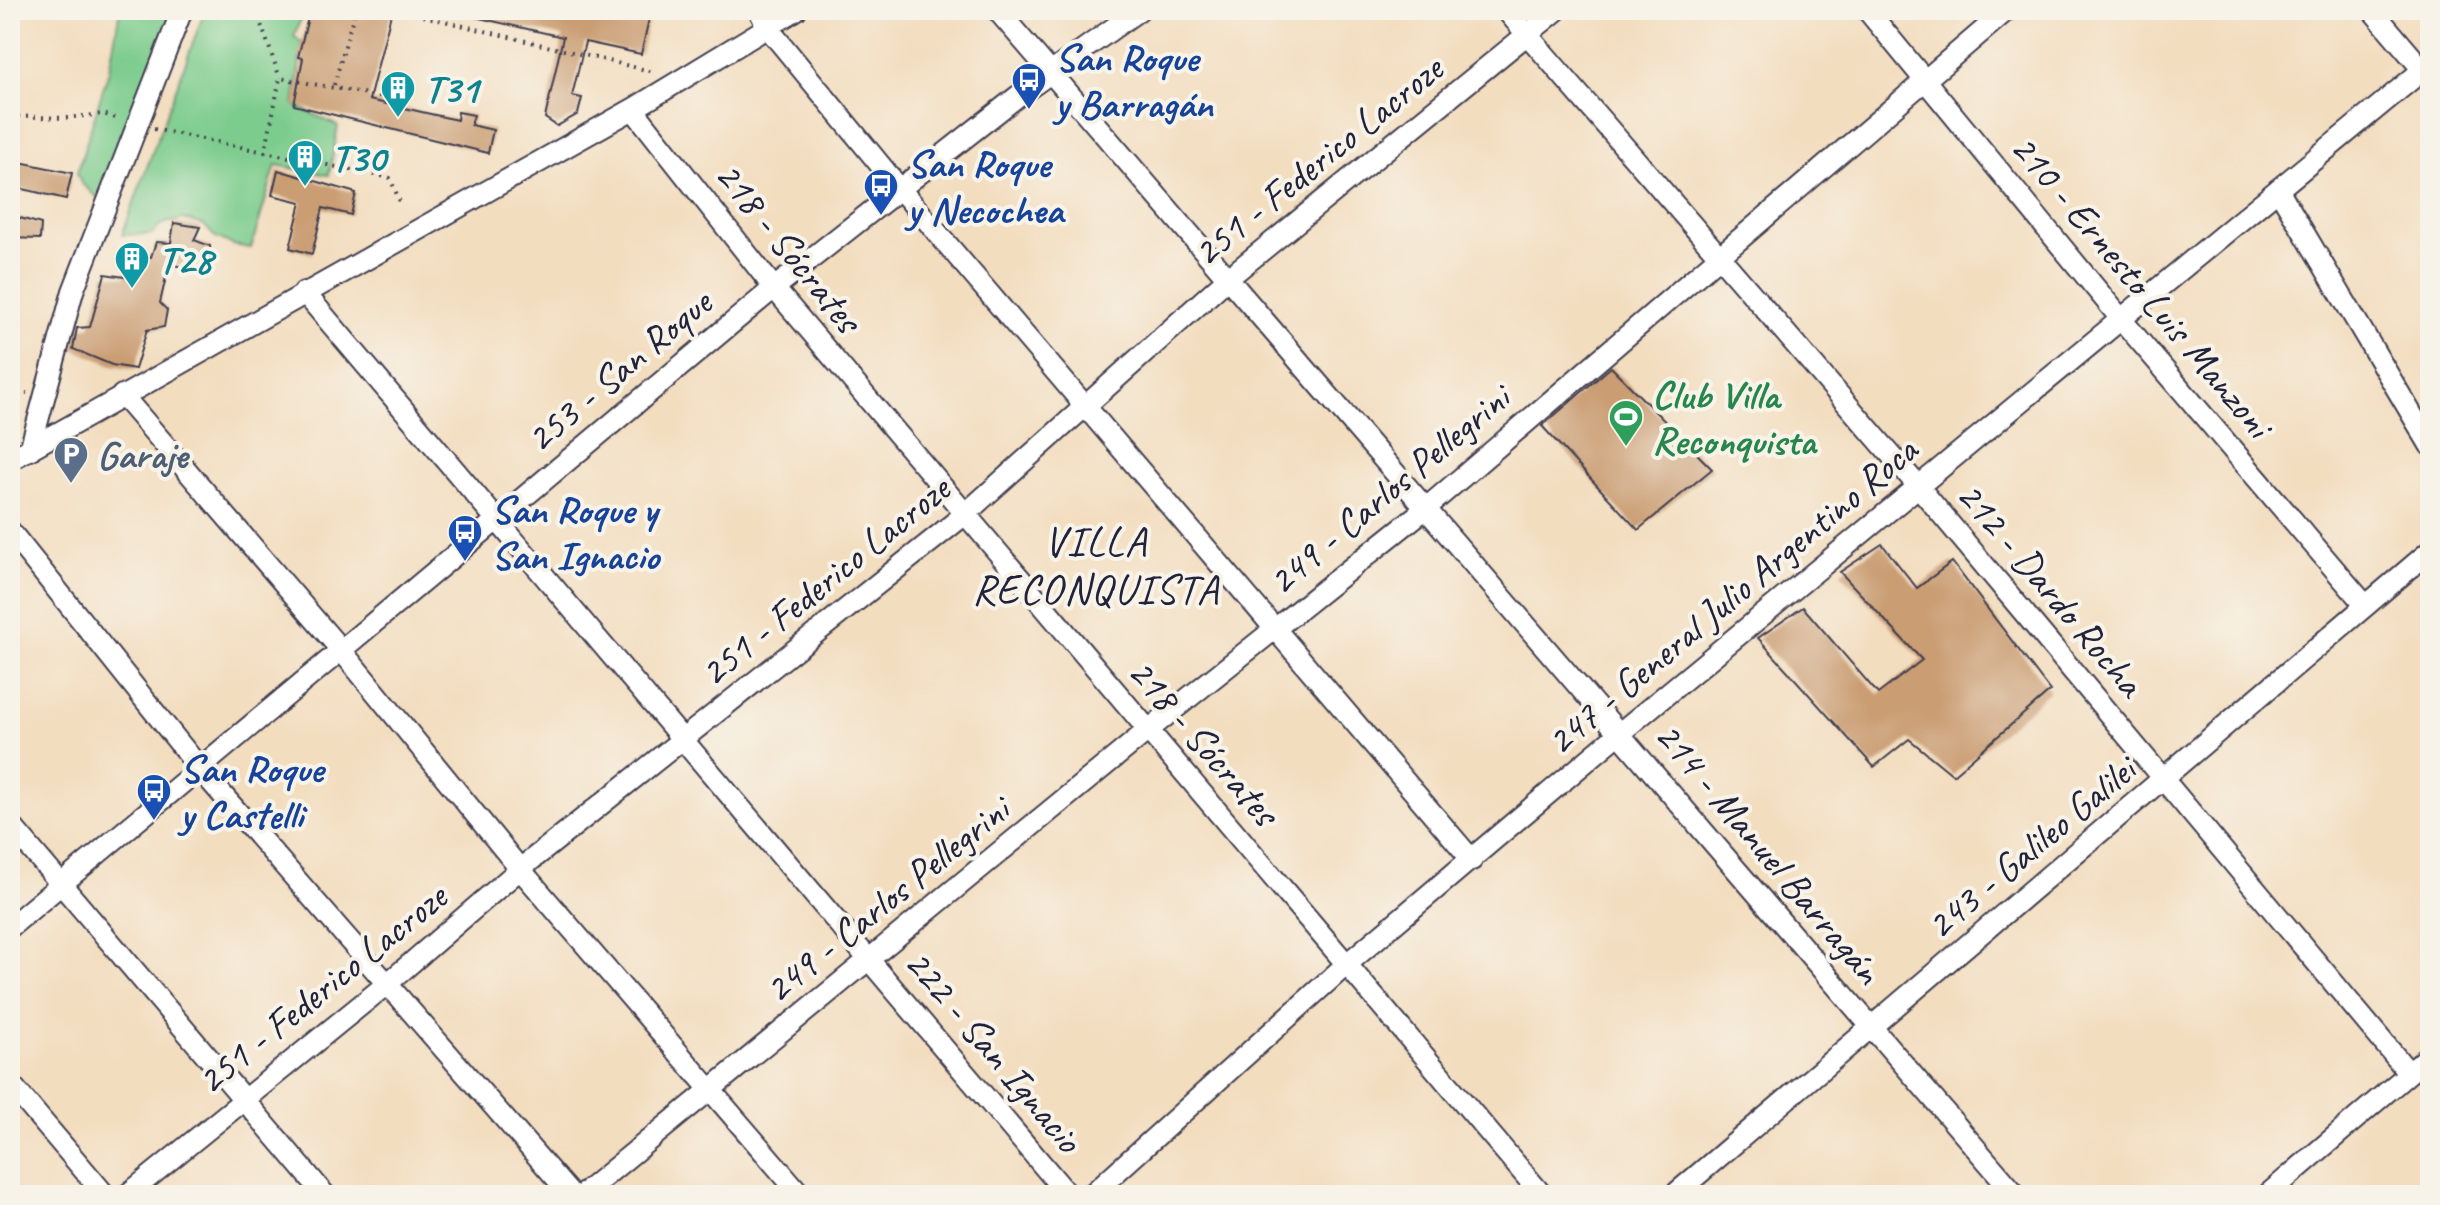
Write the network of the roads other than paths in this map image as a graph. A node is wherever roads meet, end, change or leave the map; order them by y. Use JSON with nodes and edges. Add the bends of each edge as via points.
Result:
{"nodes":[{"id":1,"x":182,"y":10,"type":"edge"},
{"id":2,"x":796,"y":10,"type":"edge"},
{"id":3,"x":997,"y":10,"type":"edge"},
{"id":4,"x":1139,"y":10,"type":"edge"},
{"id":5,"x":1506,"y":10,"type":"edge"},
{"id":6,"x":1557,"y":10,"type":"edge"},
{"id":7,"x":1867,"y":10,"type":"edge"},
{"id":8,"x":2007,"y":10,"type":"edge"},
{"id":9,"x":2372,"y":10,"type":"edge"},
{"id":10,"x":763,"y":19,"type":"edge"},
{"id":11,"x":1527,"y":34,"type":"junction"},
{"id":12,"x":2427,"y":67,"type":"edge"},
{"id":13,"x":1050,"y":73,"type":"junction"},
{"id":14,"x":1925,"y":79,"type":"junction"},
{"id":15,"x":633,"y":109,"type":"junction"},
{"id":16,"x":900,"y":189,"type":"junction"},
{"id":17,"x":2278,"y":189,"type":"junction"},
{"id":18,"x":1717,"y":256,"type":"junction"},
{"id":19,"x":1227,"y":279,"type":"junction"},
{"id":20,"x":774,"y":288,"type":"junction"},
{"id":21,"x":304,"y":292,"type":"junction"},
{"id":22,"x":2121,"y":319,"type":"junction"},
{"id":23,"x":122,"y":395,"type":"junction"},
{"id":24,"x":1084,"y":406,"type":"junction"},
{"id":25,"x":2430,"y":445,"type":"edge"},
{"id":26,"x":30,"y":450,"type":"junction"},
{"id":27,"x":10,"y":460,"type":"edge"},
{"id":28,"x":1918,"y":486,"type":"junction"},
{"id":29,"x":1425,"y":509,"type":"junction"},
{"id":30,"x":964,"y":515,"type":"junction"},
{"id":31,"x":497,"y":517,"type":"junction"},
{"id":32,"x":10,"y":531,"type":"edge"},
{"id":33,"x":2430,"y":551,"type":"edge"},
{"id":34,"x":2365,"y":605,"type":"junction"},
{"id":35,"x":1275,"y":629,"type":"junction"},
{"id":36,"x":341,"y":650,"type":"junction"},
{"id":37,"x":1147,"y":731,"type":"junction"},
{"id":38,"x":1621,"y":732,"type":"junction"},
{"id":39,"x":681,"y":742,"type":"junction"},
{"id":40,"x":200,"y":769,"type":"junction"},
{"id":41,"x":2166,"y":779,"type":"junction"},
{"id":42,"x":10,"y":824,"type":"edge"},
{"id":43,"x":1472,"y":860,"type":"junction"},
{"id":44,"x":520,"y":869,"type":"junction"},
{"id":45,"x":62,"y":886,"type":"junction"},
{"id":46,"x":10,"y":927,"type":"edge"},
{"id":47,"x":870,"y":958,"type":"junction"},
{"id":48,"x":1348,"y":963,"type":"junction"},
{"id":49,"x":388,"y":983,"type":"junction"},
{"id":50,"x":1871,"y":1029,"type":"junction"},
{"id":51,"x":2430,"y":1055,"type":"edge"},
{"id":52,"x":2409,"y":1073,"type":"junction"},
{"id":53,"x":10,"y":1083,"type":"edge"},
{"id":54,"x":712,"y":1089,"type":"junction"},
{"id":55,"x":242,"y":1099,"type":"junction"},
{"id":56,"x":105,"y":1195,"type":"edge"},
{"id":57,"x":127,"y":1195,"type":"edge"},
{"id":58,"x":325,"y":1195,"type":"edge"},
{"id":59,"x":571,"y":1195,"type":"edge"},
{"id":60,"x":582,"y":1195,"type":"edge"},
{"id":61,"x":801,"y":1195,"type":"edge"},
{"id":62,"x":1068,"y":1195,"type":"edge"},
{"id":63,"x":1091,"y":1195,"type":"edge"},
{"id":64,"x":1542,"y":1195,"type":"edge"},
{"id":65,"x":1674,"y":1195,"type":"edge"},
{"id":66,"x":2016,"y":1195,"type":"edge"},
{"id":67,"x":2267,"y":1195,"type":"edge"}],
"edges":[{"from":1,"to":26,"type":"street","via":[[73,291]]},
{"from":2,"to":10,"type":"street"},
{"from":3,"to":13,"type":"street","name":"214 - Manuel Barragán"},
{"from":4,"to":13,"type":"street","name":"253 - San Roque"},
{"from":5,"to":11,"type":"street","name":"212 - Dardo Rocha"},
{"from":6,"to":11,"type":"street","name":"251 - Federico Lacroze"},
{"from":7,"to":14,"type":"street","name":"210 - Ernesto Luis Manzoni"},
{"from":8,"to":14,"type":"street","name":"249 - Carlos Pellegrini"},
{"from":9,"to":12,"type":"street"},
{"from":10,"to":15,"type":"street"},
{"from":10,"to":16,"type":"street"},
{"from":11,"to":18,"type":"street","name":"212 - Dardo Rocha"},
{"from":11,"to":19,"type":"street","name":"251 - Federico Lacroze"},
{"from":12,"to":17,"type":"street","name":"247 - General Julio Argentino Roca"},
{"from":13,"to":16,"type":"street","name":"253 - San Roque"},
{"from":13,"to":19,"type":"street","name":"214 - Manuel Barragán"},
{"from":14,"to":18,"type":"street","name":"249 - Carlos Pellegrini"},
{"from":14,"to":22,"type":"street","name":"210 - Ernesto Luis Manzoni"},
{"from":15,"to":20,"type":"street","name":"218 - Sócrates"},
{"from":15,"to":21,"type":"street"},
{"from":16,"to":20,"type":"street","name":"253 - San Roque"},
{"from":16,"to":24,"type":"street"},
{"from":17,"to":22,"type":"street","name":"247 - General Julio Argentino Roca"},
{"from":17,"to":25,"type":"street"},
{"from":18,"to":28,"type":"street","name":"212 - Dardo Rocha"},
{"from":18,"to":29,"type":"street","name":"249 - Carlos Pellegrini"},
{"from":19,"to":24,"type":"street","name":"251 - Federico Lacroze"},
{"from":19,"to":29,"type":"street","name":"214 - Manuel Barragán"},
{"from":20,"to":30,"type":"street","name":"218 - Sócrates"},
{"from":20,"to":31,"type":"street","name":"253 - San Roque"},
{"from":21,"to":23,"type":"street"},
{"from":21,"to":31,"type":"street","name":"222 - San Ignacio"},
{"from":22,"to":28,"type":"street","name":"247 - General Julio Argentino Roca"},
{"from":22,"to":34,"type":"street","name":"210 - Ernesto Luis Manzoni"},
{"from":23,"to":26,"type":"street"},
{"from":23,"to":36,"type":"street"},
{"from":24,"to":30,"type":"street","name":"251 - Federico Lacroze"},
{"from":24,"to":35,"type":"street"},
{"from":26,"to":27,"type":"street"},
{"from":28,"to":38,"type":"street","name":"247 - General Julio Argentino Roca"},
{"from":28,"to":41,"type":"street","name":"212 - Dardo Rocha"},
{"from":29,"to":35,"type":"street","name":"249 - Carlos Pellegrini"},
{"from":29,"to":38,"type":"street","name":"214 - Manuel Barragán"},
{"from":30,"to":37,"type":"street","name":"218 - Sócrates"},
{"from":30,"to":39,"type":"street","name":"251 - Federico Lacroze"},
{"from":31,"to":36,"type":"street","name":"253 - San Roque"},
{"from":31,"to":39,"type":"street","name":"222 - San Ignacio"},
{"from":32,"to":40,"type":"street"},
{"from":33,"to":34,"type":"street","name":"243 - Galileo Galilei"},
{"from":34,"to":41,"type":"street","name":"243 - Galileo Galilei"},
{"from":35,"to":37,"type":"street","name":"249 - Carlos Pellegrini"},
{"from":35,"to":43,"type":"street"},
{"from":36,"to":40,"type":"street","name":"253 - San Roque"},
{"from":36,"to":44,"type":"street"},
{"from":37,"to":47,"type":"street","name":"249 - Carlos Pellegrini"},
{"from":37,"to":48,"type":"street","name":"218 - Sócrates"},
{"from":38,"to":43,"type":"street","name":"247 - General Julio Argentino Roca"},
{"from":38,"to":50,"type":"street","name":"214 - Manuel Barragán"},
{"from":39,"to":44,"type":"street","name":"251 - Federico Lacroze"},
{"from":39,"to":47,"type":"street","name":"222 - San Ignacio"},
{"from":40,"to":45,"type":"street","name":"253 - San Roque"},
{"from":40,"to":49,"type":"street"},
{"from":41,"to":50,"type":"street","name":"243 - Galileo Galilei"},
{"from":41,"to":52,"type":"street","name":"212 - Dardo Rocha"},
{"from":42,"to":45,"type":"street"},
{"from":43,"to":48,"type":"street","name":"247 - General Julio Argentino Roca"},
{"from":44,"to":49,"type":"street","name":"251 - Federico Lacroze"},
{"from":44,"to":54,"type":"street"},
{"from":45,"to":46,"type":"street","name":"253 - San Roque"},
{"from":45,"to":55,"type":"street"},
{"from":47,"to":54,"type":"street","name":"249 - Carlos Pellegrini"},
{"from":47,"to":62,"type":"street","name":"222 - San Ignacio"},
{"from":48,"to":63,"type":"street","name":"247 - General Julio Argentino Roca"},
{"from":48,"to":64,"type":"street","name":"218 - Sócrates"},
{"from":49,"to":55,"type":"street","name":"251 - Federico Lacroze"},
{"from":49,"to":59,"type":"street"},
{"from":50,"to":65,"type":"street","name":"243 - Galileo Galilei"},
{"from":50,"to":66,"type":"street","name":"214 - Manuel Barragán"},
{"from":51,"to":52,"type":"street"},
{"from":52,"to":67,"type":"street"},
{"from":53,"to":56,"type":"street"},
{"from":54,"to":60,"type":"street","name":"249 - Carlos Pellegrini"},
{"from":54,"to":61,"type":"street"},
{"from":55,"to":57,"type":"street","name":"251 - Federico Lacroze"},
{"from":55,"to":58,"type":"street"}]}
